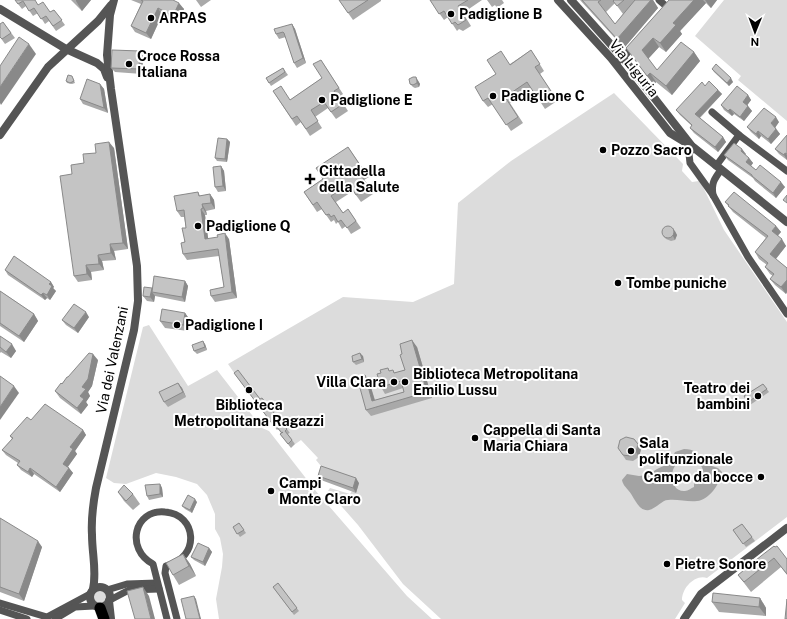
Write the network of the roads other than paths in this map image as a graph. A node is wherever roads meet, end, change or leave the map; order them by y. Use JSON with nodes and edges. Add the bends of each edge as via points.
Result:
{"nodes":[{"id":1,"x":558,"y":0,"type":"edge"},
{"id":2,"x":571,"y":0,"type":"edge"},
{"id":3,"x":659,"y":0,"type":"edge"},
{"id":4,"x":672,"y":0,"type":"edge"},
{"id":5,"x":113,"y":2,"type":"edge"},
{"id":6,"x":0,"y":9,"type":"edge"},
{"id":7,"x":638,"y":41,"type":"edge"},
{"id":8,"x":66,"y":49,"type":"junction"},
{"id":9,"x":623,"y":58,"type":"junction"},
{"id":10,"x":615,"y":63,"type":"junction"},
{"id":11,"x":111,"y":89,"type":"junction"},
{"id":12,"x":712,"y":112,"type":"dead end"},
{"id":13,"x":0,"y":135,"type":"edge"},
{"id":14,"x":739,"y":135,"type":"junction"},
{"id":15,"x":693,"y":147,"type":"junction"},
{"id":16,"x":718,"y":168,"type":"junction"},
{"id":17,"x":696,"y":170,"type":"junction"},
{"id":18,"x":787,"y":170,"type":"edge"},
{"id":19,"x":713,"y":179,"type":"junction"},
{"id":20,"x":713,"y":195,"type":"junction"},
{"id":21,"x":787,"y":222,"type":"edge"},
{"id":22,"x":787,"y":312,"type":"edge"},
{"id":23,"x":787,"y":528,"type":"edge"},
{"id":24,"x":95,"y":574,"type":"junction"},
{"id":25,"x":169,"y":584,"type":"junction"},
{"id":26,"x":158,"y":586,"type":"junction"},
{"id":27,"x":106,"y":589,"type":"junction"},
{"id":28,"x":92,"y":591,"type":"junction"},
{"id":29,"x":110,"y":601,"type":"junction"},
{"id":30,"x":0,"y":603,"type":"edge"},
{"id":31,"x":97,"y":607,"type":"junction"},
{"id":32,"x":0,"y":610,"type":"edge"},
{"id":33,"x":27,"y":619,"type":"edge"},
{"id":34,"x":55,"y":619,"type":"edge"},
{"id":35,"x":104,"y":619,"type":"edge"},
{"id":36,"x":111,"y":619,"type":"edge"},
{"id":37,"x":167,"y":619,"type":"edge"},
{"id":38,"x":177,"y":619,"type":"edge"},
{"id":39,"x":684,"y":619,"type":"edge"}],
"edges":[{"from":1,"to":10,"type":"street","name":"Via Liguria"},
{"from":2,"to":9,"type":"street","name":"Via Liguria"},
{"from":3,"to":4,"type":"street","via":[[664,9]]},
{"from":5,"to":8,"type":"street","via":[[98,20]]},
{"from":5,"to":11,"type":"street","name":"Via dei Valenzani","via":[[108,28],[107,55]]},
{"from":6,"to":8,"type":"street"},
{"from":7,"to":9,"type":"street"},
{"from":8,"to":11,"type":"street","via":[[97,63],[104,69]]},
{"from":8,"to":13,"type":"street","via":[[48,67]]},
{"from":9,"to":10,"type":"street"},
{"from":9,"to":15,"type":"street","name":"Via Liguria"},
{"from":10,"to":15,"type":"street","name":"Via Liguria","via":[[667,130]]},
{"from":11,"to":24,"type":"street","name":"Via dei Valenzani","via":[[137,266],[138,301],[134,330],[92,508]]},
{"from":12,"to":14,"type":"street"},
{"from":14,"to":16,"type":"street"},
{"from":14,"to":18,"type":"street"},
{"from":15,"to":16,"type":"street","name":"Via Liguria"},
{"from":15,"to":17,"type":"street","via":[[689,160]]},
{"from":16,"to":19,"type":"street"},
{"from":16,"to":21,"type":"street","name":"Via Liguria"},
{"from":17,"to":19,"type":"street","via":[[703,176]]},
{"from":17,"to":20,"type":"street"},
{"from":19,"to":20,"type":"street"},
{"from":20,"to":22,"type":"street","via":[[748,257]]},
{"from":23,"to":39,"type":"street","via":[[701,594]]},
{"from":24,"to":27,"type":"street","name":"Via dei Valenzani"},
{"from":24,"to":28,"type":"street","name":"Via dei Valenzani"},
{"from":25,"to":26,"type":"street"},
{"from":25,"to":26,"type":"street","via":[[165,573],[166,566],[185,556],[190,535],[179,517],[158,512],[146,517],[136,533],[136,546],[147,561],[153,564]]},
{"from":25,"to":38,"type":"street"},
{"from":26,"to":27,"type":"street","via":[[127,584]]},
{"from":26,"to":29,"type":"street","via":[[129,590]]},
{"from":26,"to":37,"type":"street"},
{"from":27,"to":28,"type":"street","via":[[99,587]]},
{"from":27,"to":29,"type":"street","name":"Via dei Valenzani"},
{"from":28,"to":30,"type":"street","via":[[47,617]]},
{"from":28,"to":31,"type":"street","name":"Via dei Valenzani","via":[[89,599]]},
{"from":29,"to":31,"type":"street","via":[[105,606]]},
{"from":29,"to":36,"type":"street","name":"Via dei Valenzani"},
{"from":31,"to":34,"type":"street","via":[[75,607]]},
{"from":31,"to":35,"type":"highway"},
{"from":32,"to":33,"type":"street"}]}
